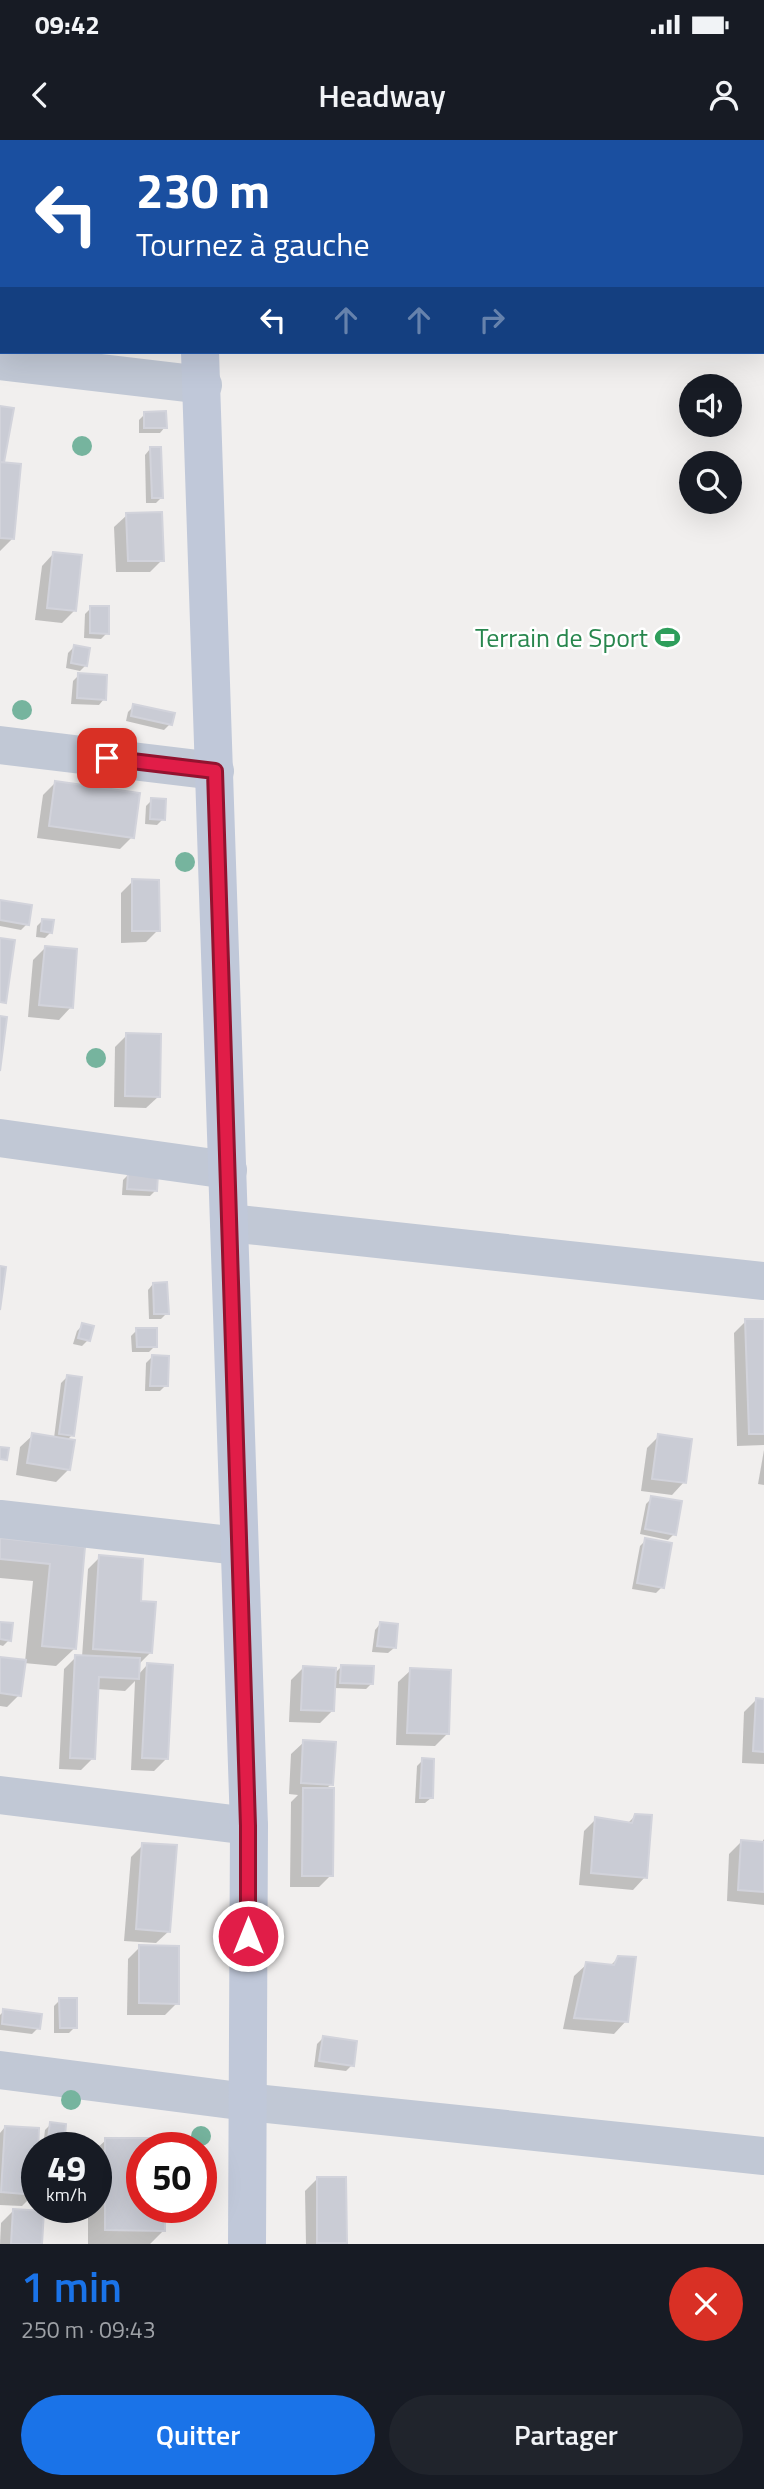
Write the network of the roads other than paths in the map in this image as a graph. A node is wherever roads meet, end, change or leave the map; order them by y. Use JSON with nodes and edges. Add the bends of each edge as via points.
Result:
{"nodes":[{"id":1,"x":0,"y":361,"type":"edge"},
{"id":2,"x":202,"y":369,"type":"edge"},
{"id":3,"x":0,"y":745,"type":"edge"},
{"id":4,"x":215,"y":771,"type":"junction"},
{"id":5,"x":0,"y":1138,"type":"edge"},
{"id":6,"x":228,"y":1170,"type":"junction"},
{"id":7,"x":229,"y":1223,"type":"junction"},
{"id":8,"x":764,"y":1280,"type":"edge"},
{"id":9,"x":0,"y":1519,"type":"edge"},
{"id":10,"x":239,"y":1546,"type":"junction"},
{"id":11,"x":0,"y":1795,"type":"edge"},
{"id":12,"x":248,"y":1826,"type":"junction"},
{"id":13,"x":0,"y":2070,"type":"edge"},
{"id":14,"x":247,"y":2102,"type":"junction"},
{"id":15,"x":764,"y":2157,"type":"edge"},
{"id":16,"x":247,"y":2244,"type":"edge"}],
"edges":[{"from":1,"to":2,"type":"street"},
{"from":2,"to":4,"type":"main road"},
{"from":3,"to":4,"type":"street"},
{"from":4,"to":6,"type":"main road"},
{"from":5,"to":6,"type":"street"},
{"from":6,"to":7,"type":"main road"},
{"from":7,"to":8,"type":"street"},
{"from":7,"to":10,"type":"main road"},
{"from":9,"to":10,"type":"street"},
{"from":10,"to":12,"type":"main road"},
{"from":11,"to":12,"type":"street"},
{"from":12,"to":14,"type":"main road"},
{"from":13,"to":14,"type":"street"},
{"from":14,"to":15,"type":"street"},
{"from":14,"to":16,"type":"main road"}]}
